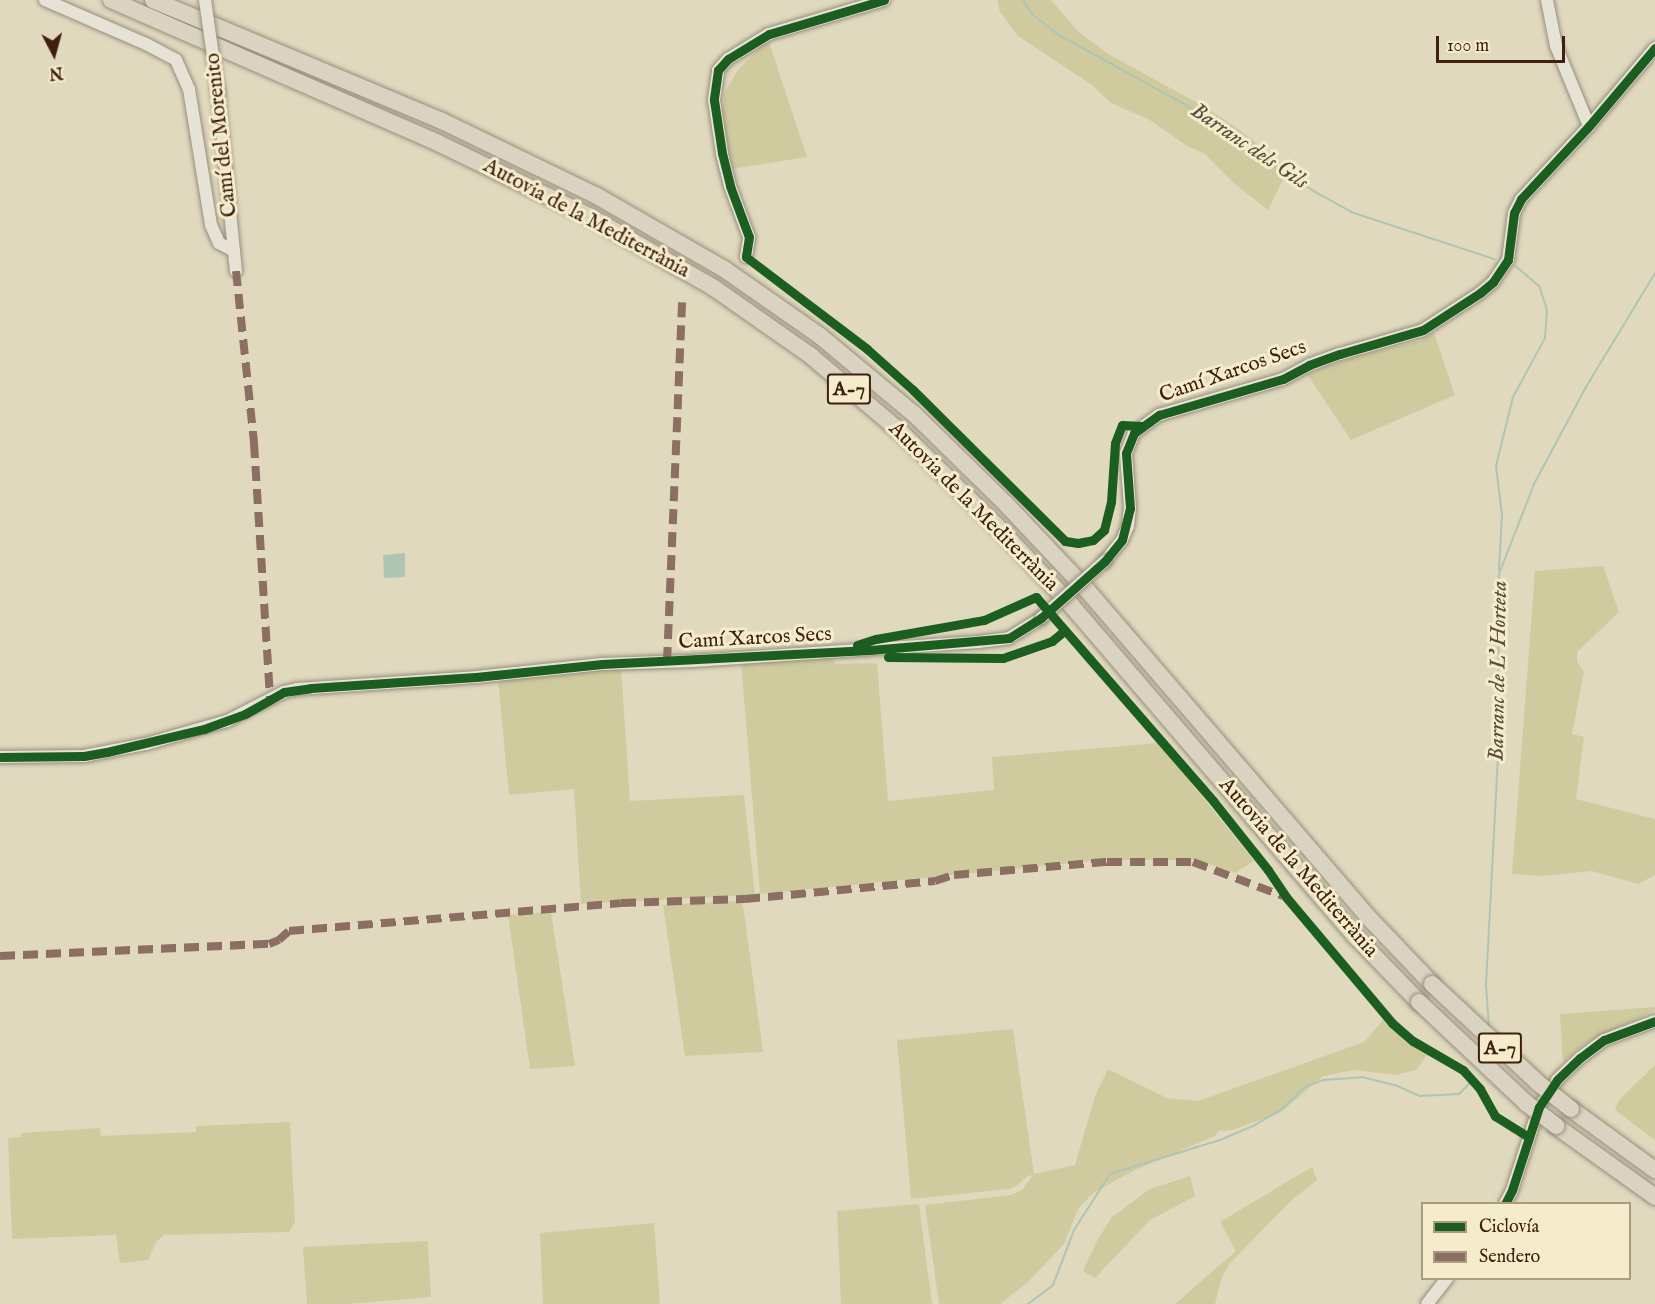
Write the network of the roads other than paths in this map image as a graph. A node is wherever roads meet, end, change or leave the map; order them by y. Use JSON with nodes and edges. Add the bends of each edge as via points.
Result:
{"nodes":[{"id":1,"x":45,"y":0,"type":"edge"},
{"id":2,"x":111,"y":0,"type":"edge"},
{"id":3,"x":153,"y":0,"type":"edge"},
{"id":4,"x":205,"y":0,"type":"edge"},
{"id":5,"x":885,"y":0,"type":"edge"},
{"id":6,"x":1547,"y":0,"type":"edge"},
{"id":7,"x":1655,"y":48,"type":"edge"},
{"id":8,"x":1589,"y":126,"type":"junction"},
{"id":9,"x":234,"y":250,"type":"junction"},
{"id":10,"x":746,"y":257,"type":"dead end"},
{"id":11,"x":236,"y":271,"type":"dead end"},
{"id":12,"x":0,"y":757,"type":"edge"},
{"id":13,"x":1655,"y":1021,"type":"edge"},
{"id":14,"x":1655,"y":1170,"type":"edge"},
{"id":15,"x":1655,"y":1197,"type":"edge"},
{"id":16,"x":1506,"y":1202,"type":"edge"},
{"id":17,"x":1445,"y":1280,"type":"edge"},
{"id":18,"x":1426,"y":1304,"type":"edge"}],
"edges":[{"from":1,"to":9,"type":"street","via":[[176,60],[189,89],[211,225],[219,243]]},
{"from":2,"to":15,"type":"highway","name":"Autovia de la Mediterrània","number":"A-7","bridge":true,"via":[[438,143],[589,216],[714,288],[811,356],[904,435],[996,525],[1071,605],[1349,929],[1419,1002],[1517,1095]]},
{"from":3,"to":14,"type":"highway","name":"Autovia de la Mediterrània","number":"A-7","bridge":true,"via":[[442,121],[597,196],[724,270],[820,336],[914,414],[1014,512],[1432,984],[1538,1083]]},
{"from":4,"to":9,"type":"street","name":"Camí del Morenito","bridge":true},
{"from":5,"to":10,"type":"street","via":[[769,34],[728,59],[718,70],[714,100],[720,143],[730,186],[749,237]]},
{"from":6,"to":8,"type":"street","via":[[1556,46]]},
{"from":7,"to":8,"type":"street","name":"Camí Xarcos Secs"},
{"from":8,"to":12,"type":"street","name":"Camí Xarcos Secs","bridge":true,"via":[[1521,199],[1514,213],[1508,260],[1499,274],[1480,294],[1433,326],[1309,365],[1283,379],[1159,415],[1134,433],[1126,453],[1130,508],[1122,540],[1105,561],[1041,618],[1009,638],[693,661],[602,663],[297,690],[284,692],[227,721],[136,746],[84,756]]},
{"from":9,"to":11,"type":"street","name":"Camí del Morenito"},
{"from":13,"to":16,"type":"street","via":[[1604,1040],[1557,1080],[1539,1107]]},
{"from":17,"to":18,"type":"street"}]}
